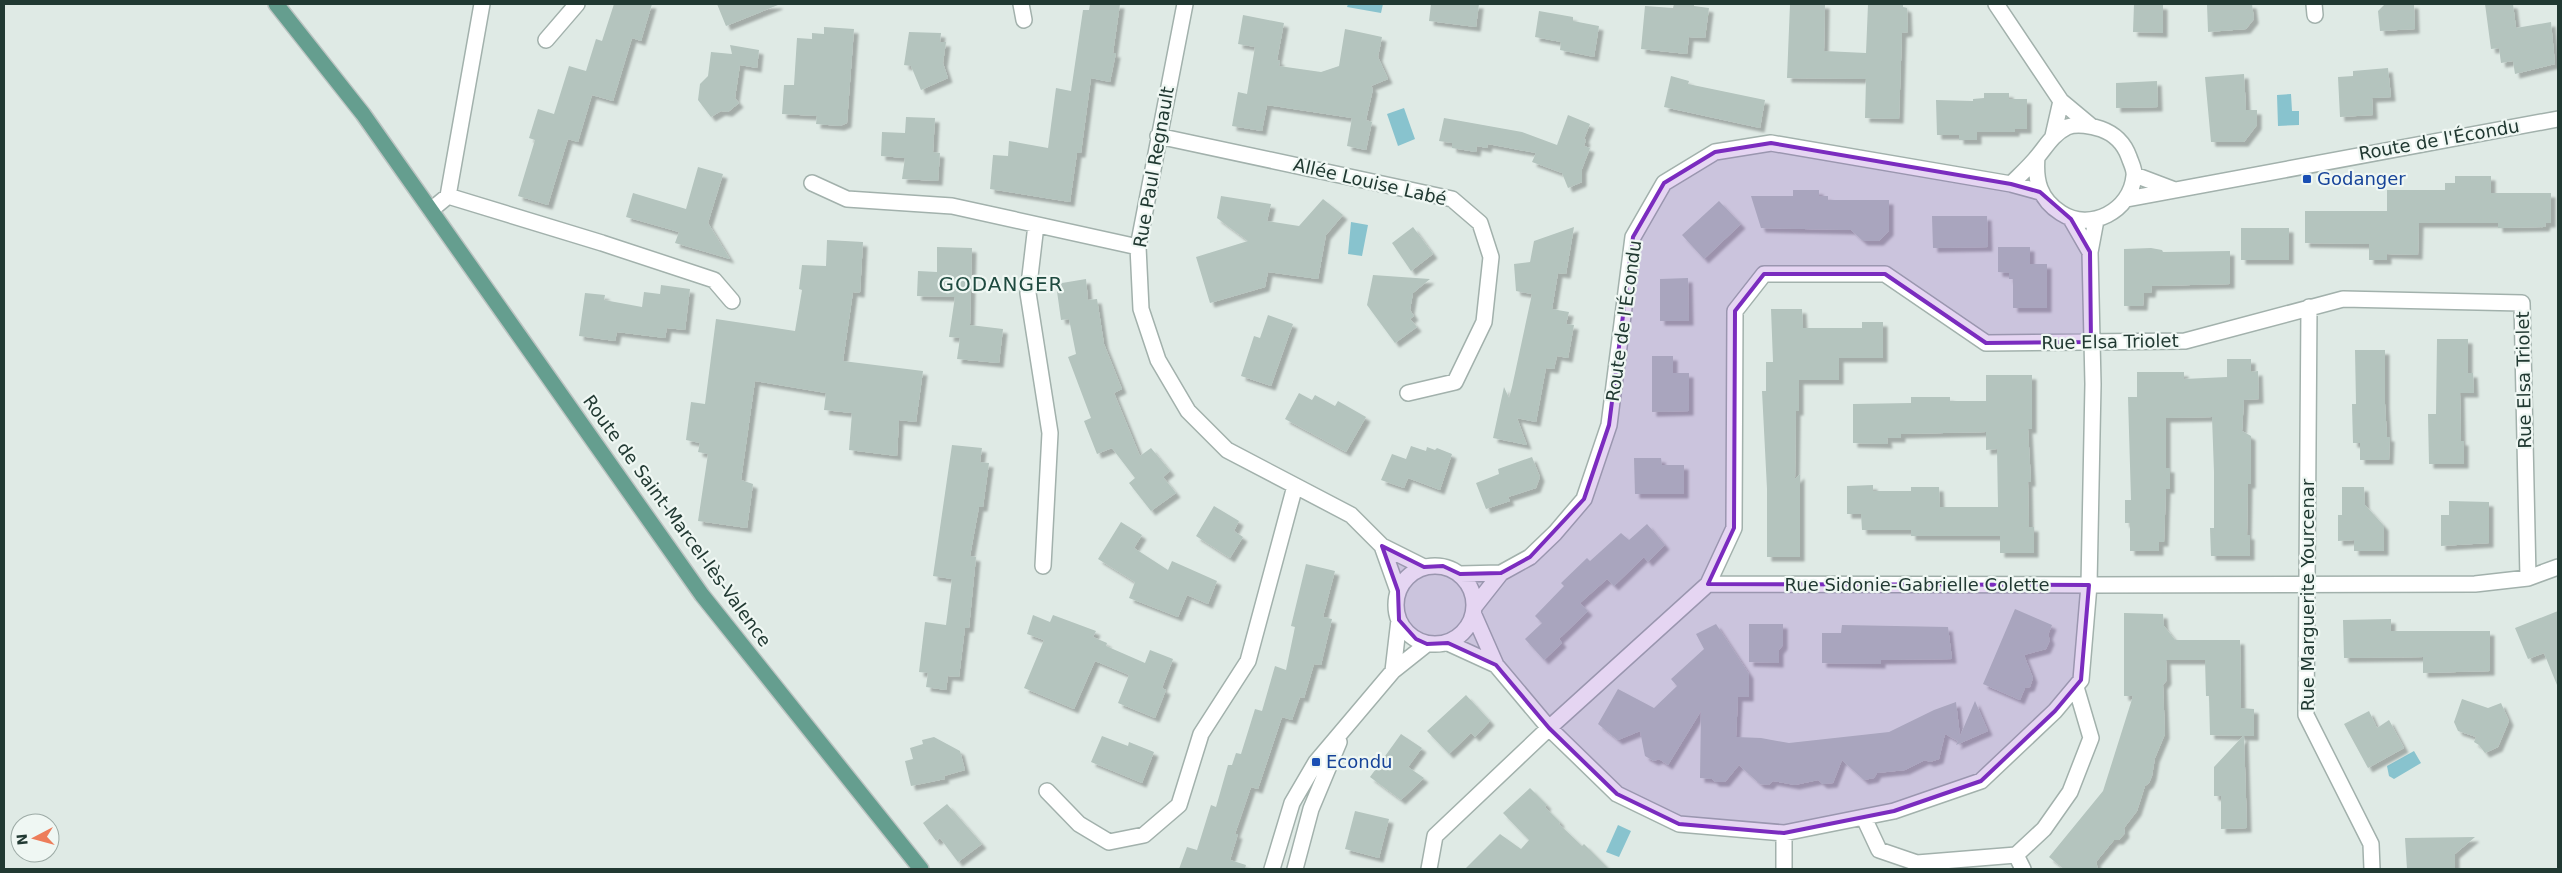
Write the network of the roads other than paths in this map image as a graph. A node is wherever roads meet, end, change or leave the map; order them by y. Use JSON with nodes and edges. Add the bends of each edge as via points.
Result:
{"nodes":[{"id":1,"x":276,"y":4,"type":"edge"},
{"id":2,"x":482,"y":4,"type":"edge"},
{"id":3,"x":577,"y":4,"type":"edge"},
{"id":4,"x":1021,"y":4,"type":"edge"},
{"id":5,"x":1185,"y":4,"type":"edge"},
{"id":6,"x":1996,"y":4,"type":"edge"},
{"id":7,"x":1024,"y":20,"type":"dead end"},
{"id":8,"x":546,"y":40,"type":"dead end"},
{"id":9,"x":2061,"y":101,"type":"junction"},
{"id":10,"x":2558,"y":119,"type":"edge"},
{"id":11,"x":2091,"y":126,"type":"junction"},
{"id":12,"x":1158,"y":136,"type":"junction"},
{"id":13,"x":2053,"y":136,"type":"junction"},
{"id":14,"x":2037,"y":157,"type":"junction"},
{"id":15,"x":2135,"y":175,"type":"junction"},
{"id":16,"x":812,"y":183,"type":"dead end"},
{"id":17,"x":2011,"y":184,"type":"junction"},
{"id":18,"x":2172,"y":188,"type":"junction"},
{"id":19,"x":2040,"y":192,"type":"junction"},
{"id":20,"x":448,"y":196,"type":"junction"},
{"id":21,"x":2127,"y":199,"type":"junction"},
{"id":22,"x":431,"y":210,"type":"junction"},
{"id":23,"x":2071,"y":220,"type":"junction"},
{"id":24,"x":2096,"y":220,"type":"junction"},
{"id":25,"x":1036,"y":224,"type":"junction"},
{"id":26,"x":1138,"y":247,"type":"junction"},
{"id":27,"x":2090,"y":252,"type":"junction"},
{"id":28,"x":732,"y":301,"type":"dead end"},
{"id":29,"x":2309,"y":307,"type":"junction"},
{"id":30,"x":2091,"y":342,"type":"junction"},
{"id":31,"x":1408,"y":392,"type":"dead end"},
{"id":32,"x":1295,"y":486,"type":"junction"},
{"id":33,"x":1382,"y":546,"type":"junction"},
{"id":34,"x":1043,"y":566,"type":"dead end"},
{"id":35,"x":1424,"y":567,"type":"junction"},
{"id":36,"x":2558,"y":567,"type":"edge"},
{"id":37,"x":1501,"y":573,"type":"junction"},
{"id":38,"x":1460,"y":574,"type":"junction"},
{"id":39,"x":2528,"y":578,"type":"junction"},
{"id":40,"x":1708,"y":584,"type":"junction"},
{"id":41,"x":2307,"y":584,"type":"junction"},
{"id":42,"x":2089,"y":585,"type":"junction"},
{"id":43,"x":1398,"y":591,"type":"junction"},
{"id":44,"x":1474,"y":610,"type":"junction"},
{"id":45,"x":1399,"y":620,"type":"junction"},
{"id":46,"x":1448,"y":643,"type":"junction"},
{"id":47,"x":1427,"y":644,"type":"junction"},
{"id":48,"x":1496,"y":665,"type":"junction"},
{"id":49,"x":1393,"y":671,"type":"junction"},
{"id":50,"x":2076,"y":687,"type":"junction"},
{"id":51,"x":1346,"y":728,"type":"junction"},
{"id":52,"x":1549,"y":728,"type":"junction"},
{"id":53,"x":1048,"y":791,"type":"dead end"},
{"id":54,"x":1864,"y":818,"type":"junction"},
{"id":55,"x":1784,"y":833,"type":"junction"},
{"id":56,"x":2016,"y":855,"type":"junction"},
{"id":57,"x":921,"y":869,"type":"edge"},
{"id":58,"x":1272,"y":869,"type":"edge"},
{"id":59,"x":1295,"y":869,"type":"edge"},
{"id":60,"x":1429,"y":869,"type":"edge"},
{"id":61,"x":1784,"y":869,"type":"edge"},
{"id":62,"x":2023,"y":869,"type":"edge"},
{"id":63,"x":2372,"y":869,"type":"edge"}],
"edges":[{"from":1,"to":22,"type":"main road","name":"Route de Saint-Marcel-lès-Valence","via":[[363,114]]},
{"from":2,"to":20,"type":"street"},
{"from":3,"to":8,"type":"street"},
{"from":4,"to":7,"type":"street"},
{"from":5,"to":12,"type":"street","name":"Rue Paul Regnault"},
{"from":6,"to":9,"type":"street"},
{"from":9,"to":11,"type":"street"},
{"from":9,"to":13,"type":"street"},
{"from":10,"to":18,"type":"street","name":"Route de l'Écondu"},
{"from":11,"to":13,"type":"street","via":[[2069,126]]},
{"from":11,"to":15,"type":"street","via":[[2112,133],[2126,148]]},
{"from":12,"to":26,"type":"street","name":"Rue Paul Regnault"},
{"from":12,"to":31,"type":"street","name":"Allée Louise Labé","via":[[1452,199],[1480,223],[1491,257],[1484,322],[1455,382]]},
{"from":13,"to":14,"type":"street"},
{"from":14,"to":17,"type":"street"},
{"from":14,"to":19,"type":"street","via":[[2036,176]]},
{"from":15,"to":18,"type":"street","name":"Route de l'Écondu"},
{"from":15,"to":21,"type":"street"},
{"from":16,"to":25,"type":"street","via":[[848,199],[952,206]]},
{"from":17,"to":19,"type":"street","name":"Route de l'Écondu"},
{"from":17,"to":37,"type":"street","name":"Route de l'Écondu","via":[[1771,143],[1716,152],[1664,183],[1633,237],[1609,425],[1584,499],[1530,557]]},
{"from":18,"to":21,"type":"street","name":"Route de l'Écondu"},
{"from":19,"to":23,"type":"street","via":[[2056,210]]},
{"from":20,"to":22,"type":"street"},
{"from":20,"to":28,"type":"street","via":[[714,280]]},
{"from":21,"to":24,"type":"street","name":"Route de l'Écondu","via":[[2114,212]]},
{"from":22,"to":57,"type":"main road","name":"Route de Saint-Marcel-lès-Valence","via":[[702,595]]},
{"from":23,"to":24,"type":"street","name":"Route de l'Écondu"},
{"from":23,"to":27,"type":"street"},
{"from":24,"to":27,"type":"street"},
{"from":25,"to":26,"type":"street"},
{"from":25,"to":34,"type":"street","via":[[1028,293],[1050,433]]},
{"from":26,"to":32,"type":"street","name":"Rue Paul Regnault","via":[[1141,309],[1158,360],[1188,411],[1226,450]]},
{"from":27,"to":30,"type":"street"},
{"from":29,"to":30,"type":"street","name":"Rue Elsa Triolet","via":[[2185,341]]},
{"from":29,"to":39,"type":"street","name":"Rue Elsa Triolet","via":[[2343,299],[2522,303]]},
{"from":29,"to":41,"type":"street","name":"Rue Marguerite Yourcenar"},
{"from":30,"to":40,"type":"street","name":"Rue Elsa Triolet","via":[[1986,344],[1884,274],[1764,274],[1735,310],[1734,528]]},
{"from":30,"to":42,"type":"street"},
{"from":32,"to":33,"type":"street","name":"Rue Paul Regnault","via":[[1351,515]]},
{"from":32,"to":53,"type":"street","via":[[1248,661],[1201,734],[1179,805],[1144,835],[1109,842],[1079,824]]},
{"from":33,"to":35,"type":"street","name":"Rue Paul Regnault"},
{"from":33,"to":43,"type":"street","name":"Rue Paul Regnault"},
{"from":35,"to":38,"type":"street","name":"Route de l'Écondu","via":[[1443,566]]},
{"from":35,"to":43,"type":"street","via":[[1404,580]]},
{"from":36,"to":39,"type":"street","name":"Rue Sidonie-Gabrielle Colette"},
{"from":37,"to":38,"type":"street","name":"Route de l'Écondu"},
{"from":37,"to":44,"type":"street","name":"Route de l'Écondu"},
{"from":38,"to":44,"type":"street","via":[[1468,583]]},
{"from":39,"to":41,"type":"street","name":"Rue Sidonie-Gabrielle Colette","via":[[2475,584]]},
{"from":40,"to":42,"type":"street","name":"Rue Sidonie-Gabrielle Colette"},
{"from":40,"to":52,"type":"street"},
{"from":41,"to":42,"type":"street","name":"Rue Sidonie-Gabrielle Colette"},
{"from":41,"to":63,"type":"street","name":"Rue Marguerite Yourcenar","via":[[2306,715],[2371,844]]},
{"from":42,"to":50,"type":"street","via":[[2081,680]]},
{"from":43,"to":45,"type":"street","via":[[1396,611]]},
{"from":44,"to":46,"type":"street","name":"Route de l'Écondu","via":[[1468,627]]},
{"from":44,"to":48,"type":"street"},
{"from":45,"to":47,"type":"street","via":[[1406,631]]},
{"from":45,"to":49,"type":"street"},
{"from":46,"to":47,"type":"street"},
{"from":46,"to":48,"type":"street"},
{"from":47,"to":49,"type":"street"},
{"from":48,"to":52,"type":"street"},
{"from":49,"to":51,"type":"street"},
{"from":50,"to":54,"type":"street","via":[[1981,781]]},
{"from":50,"to":56,"type":"street","via":[[2091,738],[2070,792],[2044,829]]},
{"from":51,"to":58,"type":"street","via":[[1316,762],[1292,802]]},
{"from":51,"to":59,"type":"street","via":[[1312,809]]},
{"from":52,"to":55,"type":"street","via":[[1617,794],[1680,824]]},
{"from":52,"to":60,"type":"street","via":[[1435,836]]},
{"from":54,"to":55,"type":"street"},
{"from":54,"to":56,"type":"street","via":[[1879,850],[1917,863]]},
{"from":55,"to":61,"type":"street"},
{"from":56,"to":62,"type":"street"}]}
